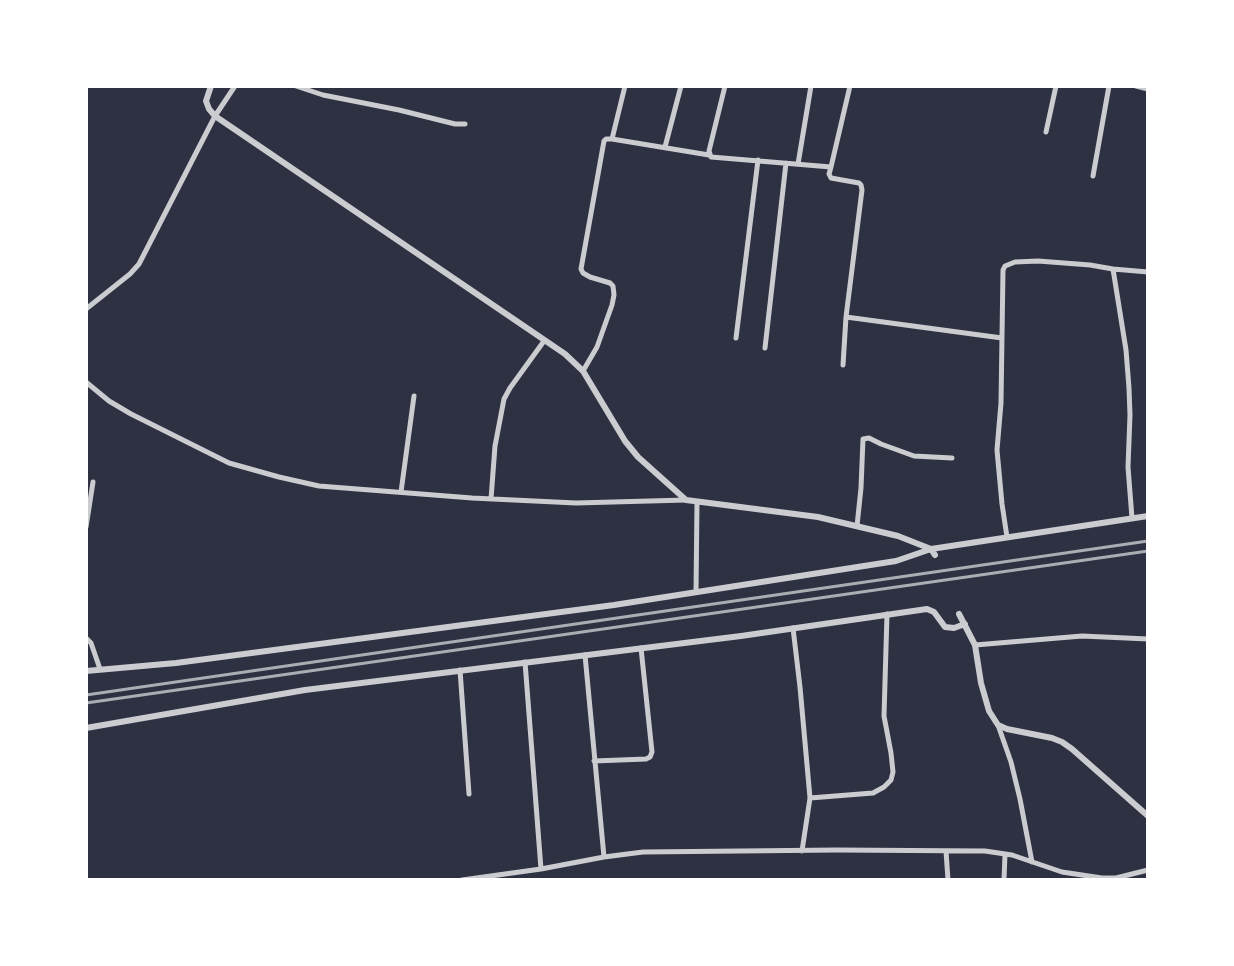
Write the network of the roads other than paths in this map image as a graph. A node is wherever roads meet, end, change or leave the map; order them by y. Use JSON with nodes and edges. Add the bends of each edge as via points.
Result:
{"nodes":[{"id":1,"x":212,"y":86,"type":"edge"},
{"id":2,"x":235,"y":86,"type":"edge"},
{"id":3,"x":296,"y":86,"type":"edge"},
{"id":4,"x":626,"y":86,"type":"edge"},
{"id":5,"x":681,"y":86,"type":"edge"},
{"id":6,"x":725,"y":86,"type":"edge"},
{"id":7,"x":811,"y":86,"type":"edge"},
{"id":8,"x":850,"y":86,"type":"edge"},
{"id":9,"x":1056,"y":86,"type":"edge"},
{"id":10,"x":1109,"y":86,"type":"edge"},
{"id":11,"x":1136,"y":86,"type":"edge"},
{"id":12,"x":1148,"y":89,"type":"edge"},
{"id":13,"x":215,"y":116,"type":"junction"},
{"id":14,"x":465,"y":124,"type":"dead end"},
{"id":15,"x":1046,"y":132,"type":"dead end"},
{"id":16,"x":612,"y":138,"type":"junction"},
{"id":17,"x":665,"y":148,"type":"junction"},
{"id":18,"x":709,"y":155,"type":"junction"},
{"id":19,"x":758,"y":160,"type":"junction"},
{"id":20,"x":786,"y":163,"type":"junction"},
{"id":21,"x":798,"y":164,"type":"junction"},
{"id":22,"x":831,"y":166,"type":"junction"},
{"id":23,"x":1094,"y":176,"type":"dead end"},
{"id":24,"x":1113,"y":269,"type":"junction"},
{"id":25,"x":1148,"y":272,"type":"edge"},
{"id":26,"x":86,"y":308,"type":"edge"},
{"id":27,"x":846,"y":317,"type":"junction"},
{"id":28,"x":736,"y":338,"type":"dead end"},
{"id":29,"x":1002,"y":338,"type":"junction"},
{"id":30,"x":544,"y":341,"type":"junction"},
{"id":31,"x":765,"y":348,"type":"dead end"},
{"id":32,"x":843,"y":366,"type":"dead end"},
{"id":33,"x":583,"y":372,"type":"junction"},
{"id":34,"x":86,"y":382,"type":"edge"},
{"id":35,"x":414,"y":396,"type":"dead end"},
{"id":36,"x":952,"y":458,"type":"dead end"},
{"id":37,"x":92,"y":482,"type":"dead end"},
{"id":38,"x":401,"y":492,"type":"junction"},
{"id":39,"x":491,"y":499,"type":"junction"},
{"id":40,"x":686,"y":500,"type":"junction"},
{"id":41,"x":697,"y":502,"type":"junction"},
{"id":42,"x":1148,"y":516,"type":"edge"},
{"id":43,"x":1132,"y":518,"type":"junction"},
{"id":44,"x":857,"y":526,"type":"junction"},
{"id":45,"x":86,"y":527,"type":"edge"},
{"id":46,"x":1007,"y":537,"type":"junction"},
{"id":47,"x":931,"y":548,"type":"junction"},
{"id":48,"x":936,"y":554,"type":"dead end"},
{"id":49,"x":696,"y":592,"type":"junction"},
{"id":50,"x":887,"y":614,"type":"junction"},
{"id":51,"x":959,"y":614,"type":"dead end"},
{"id":52,"x":965,"y":624,"type":"junction"},
{"id":53,"x":793,"y":628,"type":"junction"},
{"id":54,"x":86,"y":638,"type":"edge"},
{"id":55,"x":1148,"y":639,"type":"edge"},
{"id":56,"x":975,"y":645,"type":"junction"},
{"id":57,"x":641,"y":648,"type":"junction"},
{"id":58,"x":585,"y":654,"type":"junction"},
{"id":59,"x":525,"y":662,"type":"junction"},
{"id":60,"x":100,"y":669,"type":"junction"},
{"id":61,"x":460,"y":670,"type":"junction"},
{"id":62,"x":86,"y":671,"type":"edge"},
{"id":63,"x":998,"y":725,"type":"junction"},
{"id":64,"x":86,"y":728,"type":"edge"},
{"id":65,"x":594,"y":761,"type":"junction"},
{"id":66,"x":469,"y":794,"type":"dead end"},
{"id":67,"x":810,"y":798,"type":"junction"},
{"id":68,"x":1147,"y":813,"type":"edge"},
{"id":69,"x":946,"y":850,"type":"junction"},
{"id":70,"x":802,"y":851,"type":"junction"},
{"id":71,"x":1005,"y":854,"type":"junction"},
{"id":72,"x":604,"y":857,"type":"junction"},
{"id":73,"x":1032,"y":862,"type":"junction"},
{"id":74,"x":541,"y":869,"type":"junction"},
{"id":75,"x":1148,"y":870,"type":"edge"},
{"id":76,"x":522,"y":872,"type":"junction"},
{"id":77,"x":473,"y":879,"type":"edge"},
{"id":78,"x":462,"y":880,"type":"edge"},
{"id":79,"x":524,"y":880,"type":"edge"},
{"id":80,"x":948,"y":880,"type":"edge"},
{"id":81,"x":1004,"y":880,"type":"edge"}],
"edges":[{"from":1,"to":13,"type":"street","via":[[206,101]]},
{"from":2,"to":13,"type":"street"},
{"from":3,"to":14,"type":"street","via":[[323,95]]},
{"from":4,"to":16,"type":"street"},
{"from":5,"to":17,"type":"street"},
{"from":6,"to":18,"type":"street"},
{"from":7,"to":21,"type":"street"},
{"from":8,"to":22,"type":"street"},
{"from":9,"to":15,"type":"street"},
{"from":10,"to":23,"type":"street"},
{"from":11,"to":12,"type":"street"},
{"from":13,"to":26,"type":"street","via":[[139,264]]},
{"from":13,"to":30,"type":"street"},
{"from":16,"to":17,"type":"street"},
{"from":16,"to":33,"type":"street","via":[[606,139],[602,145],[581,269],[590,277],[610,283],[614,295],[596,347]]},
{"from":17,"to":18,"type":"street"},
{"from":18,"to":19,"type":"street"},
{"from":19,"to":20,"type":"street"},
{"from":19,"to":28,"type":"street"},
{"from":20,"to":21,"type":"street"},
{"from":20,"to":31,"type":"street"},
{"from":21,"to":22,"type":"street"},
{"from":22,"to":27,"type":"street","via":[[831,178],[862,186]]},
{"from":24,"to":25,"type":"street"},
{"from":24,"to":29,"type":"street","via":[[1038,261],[1005,266]]},
{"from":24,"to":43,"type":"street","via":[[1126,350]]},
{"from":27,"to":29,"type":"street"},
{"from":27,"to":32,"type":"street"},
{"from":29,"to":46,"type":"street","via":[[997,450]]},
{"from":30,"to":33,"type":"street","via":[[565,354]]},
{"from":30,"to":39,"type":"street","via":[[504,399],[495,446]]},
{"from":33,"to":40,"type":"street","via":[[625,441]]},
{"from":34,"to":38,"type":"street","via":[[131,414],[246,469],[319,486]]},
{"from":35,"to":38,"type":"street"},
{"from":36,"to":44,"type":"street","via":[[914,456],[869,438],[863,439]]},
{"from":37,"to":45,"type":"street"},
{"from":38,"to":39,"type":"street"},
{"from":39,"to":40,"type":"street","via":[[576,503]]},
{"from":40,"to":41,"type":"street"},
{"from":41,"to":44,"type":"street","via":[[818,517]]},
{"from":41,"to":49,"type":"street"},
{"from":42,"to":43,"type":"street"},
{"from":43,"to":46,"type":"street"},
{"from":44,"to":47,"type":"street"},
{"from":46,"to":47,"type":"street"},
{"from":47,"to":48,"type":"street"},
{"from":47,"to":49,"type":"street","via":[[896,561]]},
{"from":49,"to":60,"type":"street","via":[[227,657]]},
{"from":50,"to":52,"type":"street","via":[[927,609],[934,612],[946,627]]},
{"from":50,"to":53,"type":"street"},
{"from":50,"to":67,"type":"street","via":[[884,716],[891,753],[891,780],[873,793]]},
{"from":51,"to":52,"type":"street"},
{"from":52,"to":56,"type":"street"},
{"from":53,"to":57,"type":"street"},
{"from":53,"to":67,"type":"street"},
{"from":54,"to":60,"type":"street"},
{"from":55,"to":56,"type":"street","via":[[1082,636]]},
{"from":56,"to":63,"type":"street","via":[[989,711]]},
{"from":57,"to":58,"type":"street"},
{"from":57,"to":65,"type":"street","via":[[650,757]]},
{"from":58,"to":59,"type":"street"},
{"from":58,"to":65,"type":"street"},
{"from":59,"to":61,"type":"street"},
{"from":59,"to":74,"type":"street"},
{"from":60,"to":62,"type":"street"},
{"from":61,"to":64,"type":"street","via":[[305,690]]},
{"from":61,"to":66,"type":"street"},
{"from":63,"to":68,"type":"street","via":[[1062,742]]},
{"from":63,"to":73,"type":"street","via":[[1011,762]]},
{"from":65,"to":72,"type":"street"},
{"from":67,"to":70,"type":"street"},
{"from":69,"to":70,"type":"street"},
{"from":69,"to":71,"type":"street"},
{"from":69,"to":80,"type":"street"},
{"from":70,"to":72,"type":"street","via":[[643,852]]},
{"from":71,"to":73,"type":"street"},
{"from":71,"to":81,"type":"street"},
{"from":72,"to":74,"type":"street"},
{"from":73,"to":75,"type":"street","via":[[1062,872],[1102,878]]},
{"from":74,"to":76,"type":"street"},
{"from":76,"to":77,"type":"street"},
{"from":76,"to":79,"type":"street"},
{"from":77,"to":78,"type":"street"}]}
